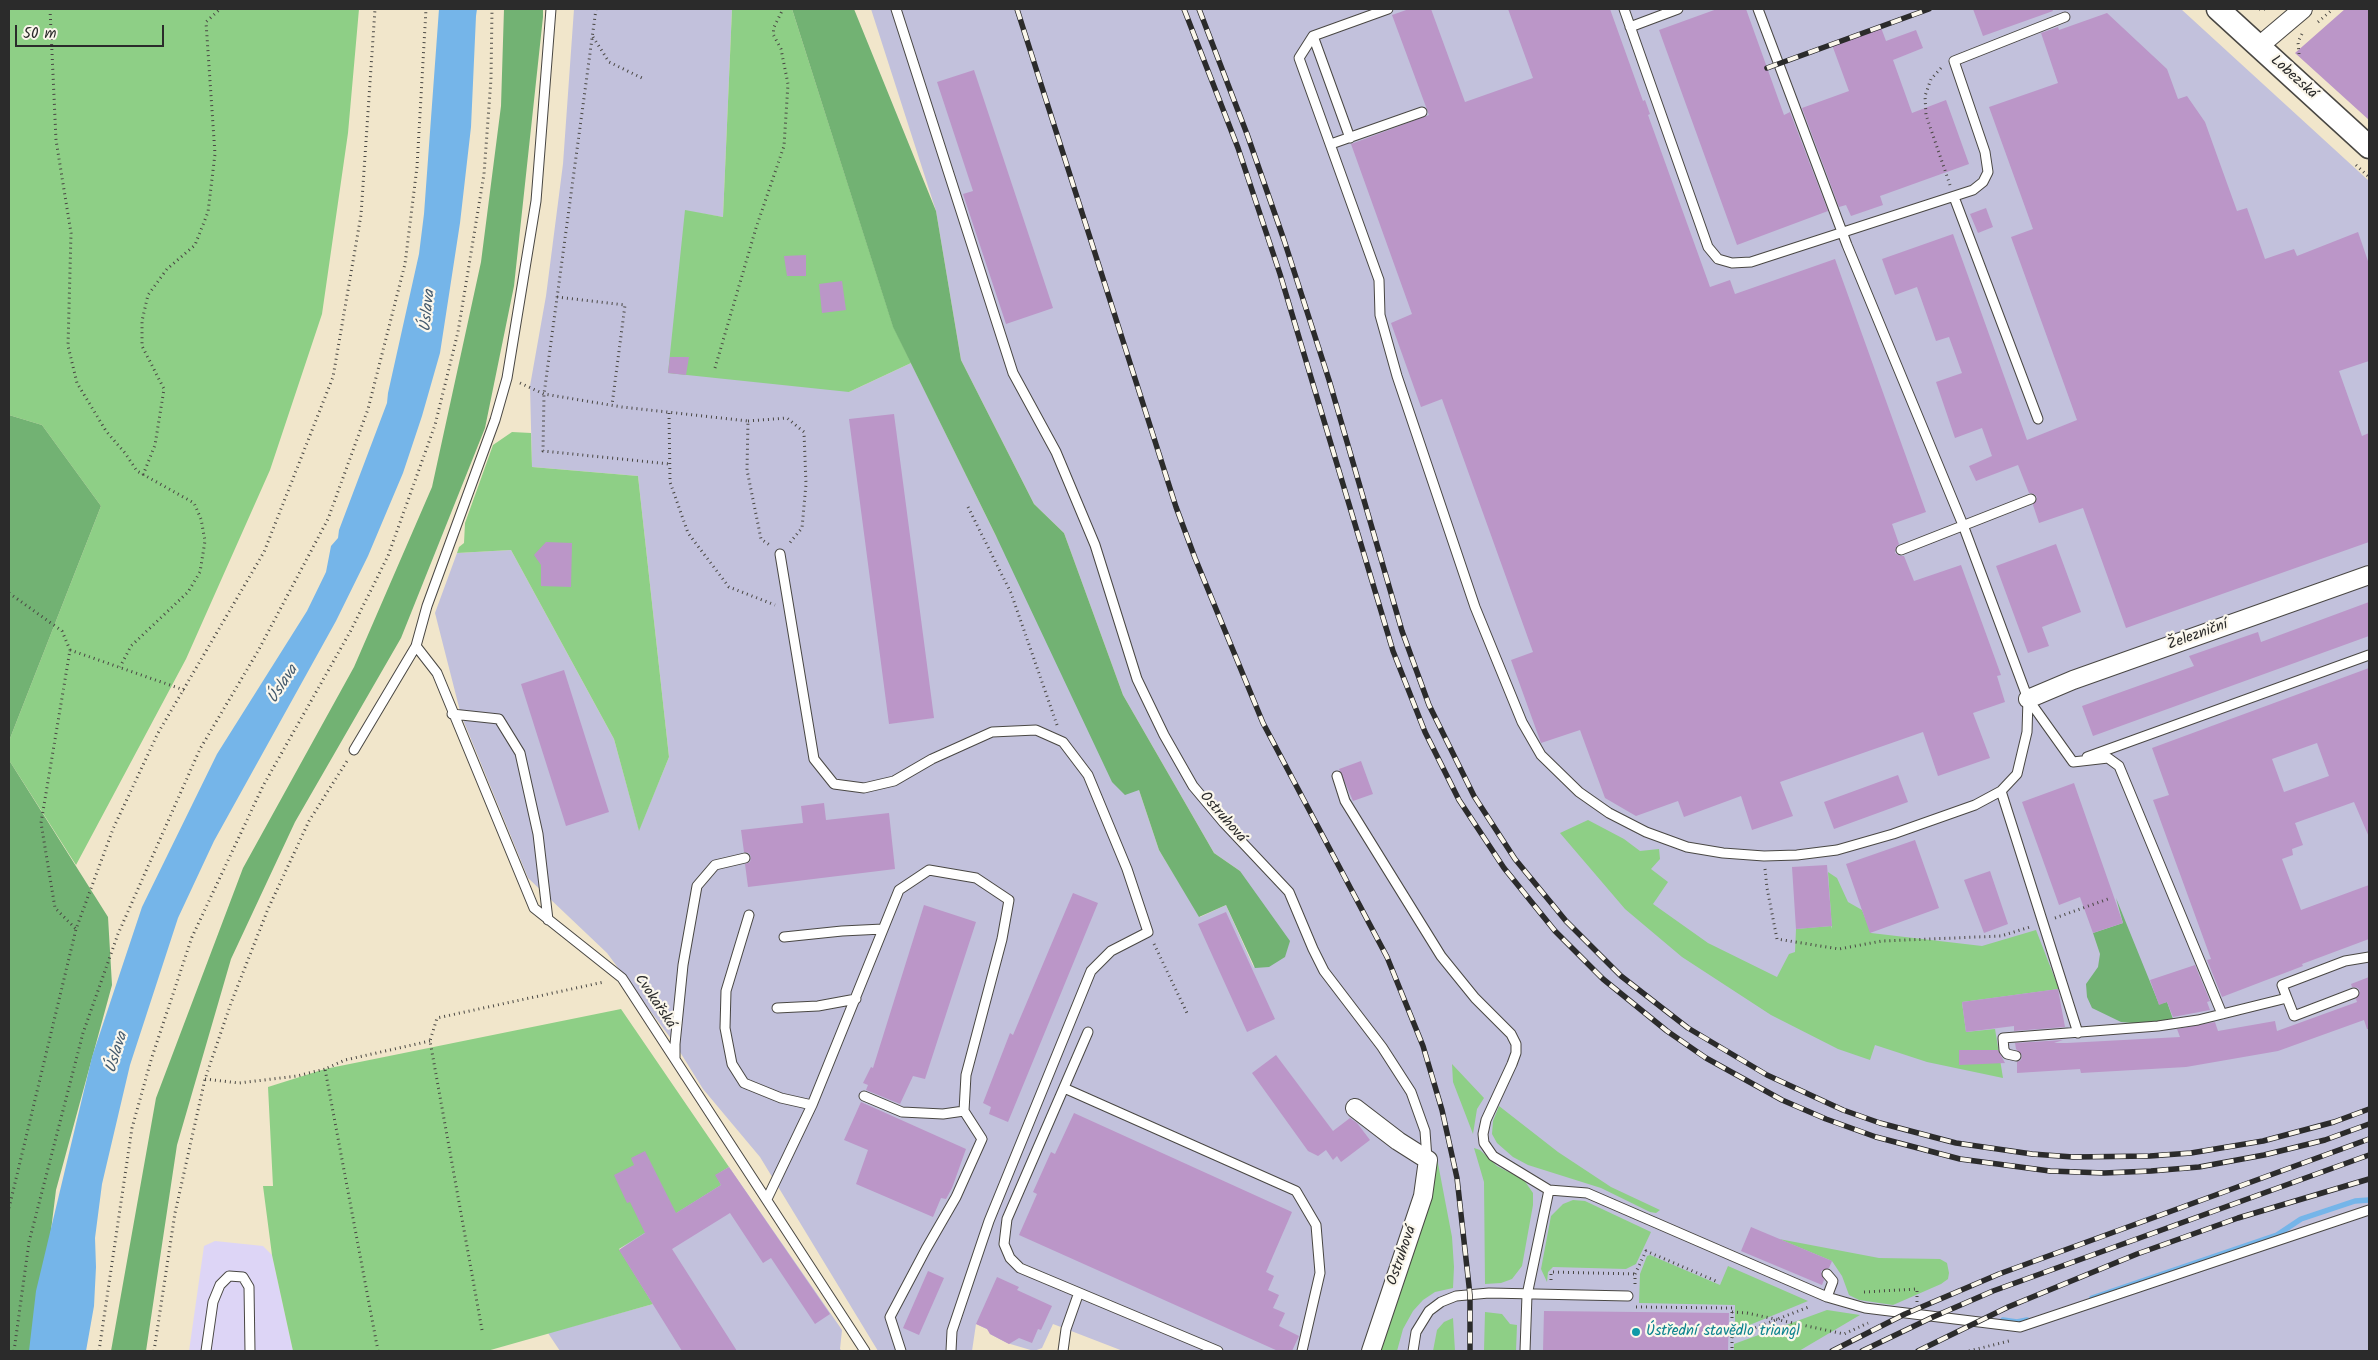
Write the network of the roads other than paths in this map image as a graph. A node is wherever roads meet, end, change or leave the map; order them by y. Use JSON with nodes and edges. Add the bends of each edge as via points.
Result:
{"nodes":[{"id":1,"x":551,"y":9,"type":"edge"},
{"id":2,"x":896,"y":9,"type":"edge"},
{"id":3,"x":1388,"y":9,"type":"edge"},
{"id":4,"x":1624,"y":9,"type":"edge"},
{"id":5,"x":1678,"y":9,"type":"edge"},
{"id":6,"x":1758,"y":9,"type":"edge"},
{"id":7,"x":2218,"y":9,"type":"edge"},
{"id":8,"x":2304,"y":9,"type":"edge"},
{"id":9,"x":2065,"y":17,"type":"dead end"},
{"id":10,"x":1630,"y":27,"type":"junction"},
{"id":11,"x":1313,"y":36,"type":"junction"},
{"id":12,"x":2258,"y":47,"type":"junction"},
{"id":13,"x":1422,"y":112,"type":"dead end"},
{"id":14,"x":1350,"y":138,"type":"junction"},
{"id":15,"x":1331,"y":144,"type":"junction"},
{"id":16,"x":2369,"y":147,"type":"edge"},
{"id":17,"x":1954,"y":197,"type":"junction"},
{"id":18,"x":1842,"y":234,"type":"junction"},
{"id":19,"x":2038,"y":418,"type":"dead end"},
{"id":20,"x":2031,"y":499,"type":"dead end"},
{"id":21,"x":1963,"y":525,"type":"junction"},
{"id":22,"x":1902,"y":550,"type":"dead end"},
{"id":23,"x":780,"y":554,"type":"road end"},
{"id":24,"x":2369,"y":575,"type":"edge"},
{"id":25,"x":416,"y":646,"type":"junction"},
{"id":26,"x":2369,"y":655,"type":"edge"},
{"id":27,"x":2028,"y":699,"type":"junction"},
{"id":28,"x":452,"y":714,"type":"junction"},
{"id":29,"x":354,"y":750,"type":"road end"},
{"id":30,"x":2073,"y":762,"type":"junction"},
{"id":31,"x":1337,"y":776,"type":"dead end"},
{"id":32,"x":2001,"y":791,"type":"junction"},
{"id":33,"x":745,"y":858,"type":"dead end"},
{"id":34,"x":749,"y":915,"type":"dead end"},
{"id":35,"x":548,"y":920,"type":"junction"},
{"id":36,"x":883,"y":929,"type":"junction"},
{"id":37,"x":784,"y":937,"type":"dead end"},
{"id":38,"x":2369,"y":957,"type":"edge"},
{"id":39,"x":2354,"y":993,"type":"dead end"},
{"id":40,"x":2287,"y":998,"type":"junction"},
{"id":41,"x":856,"y":1000,"type":"junction"},
{"id":42,"x":777,"y":1008,"type":"dead end"},
{"id":43,"x":2222,"y":1014,"type":"junction"},
{"id":44,"x":1088,"y":1032,"type":"dead end"},
{"id":45,"x":2078,"y":1033,"type":"junction"},
{"id":46,"x":2016,"y":1056,"type":"dead end"},
{"id":47,"x":676,"y":1060,"type":"junction"},
{"id":48,"x":1064,"y":1088,"type":"junction"},
{"id":49,"x":864,"y":1096,"type":"dead end"},
{"id":50,"x":812,"y":1105,"type":"junction"},
{"id":51,"x":1355,"y":1108,"type":"dead end"},
{"id":52,"x":964,"y":1110,"type":"junction"},
{"id":53,"x":1428,"y":1160,"type":"junction"},
{"id":54,"x":1550,"y":1190,"type":"junction"},
{"id":55,"x":767,"y":1199,"type":"junction"},
{"id":56,"x":2369,"y":1210,"type":"edge"},
{"id":57,"x":1827,"y":1274,"type":"dead end"},
{"id":58,"x":1527,"y":1294,"type":"junction"},
{"id":59,"x":1078,"y":1295,"type":"junction"},
{"id":60,"x":1633,"y":1295,"type":"road end"},
{"id":61,"x":1826,"y":1297,"type":"junction"},
{"id":62,"x":206,"y":1351,"type":"edge"},
{"id":63,"x":250,"y":1351,"type":"edge"},
{"id":64,"x":865,"y":1351,"type":"edge"},
{"id":65,"x":901,"y":1351,"type":"edge"},
{"id":66,"x":952,"y":1351,"type":"edge"},
{"id":67,"x":1063,"y":1351,"type":"edge"},
{"id":68,"x":1218,"y":1351,"type":"edge"},
{"id":69,"x":1302,"y":1351,"type":"edge"},
{"id":70,"x":1371,"y":1351,"type":"edge"},
{"id":71,"x":1413,"y":1351,"type":"edge"},
{"id":72,"x":1525,"y":1351,"type":"edge"}],
"edges":[{"from":1,"to":25,"type":"lane","via":[[536,201],[507,378]]},
{"from":2,"to":53,"type":"lane","name":"Ostruhová","via":[[1013,373],[1056,452],[1095,545],[1137,679],[1193,786],[1289,892],[1324,971],[1382,1046],[1411,1092],[1425,1131]]},
{"from":3,"to":11,"type":"lane"},
{"from":4,"to":10,"type":"lane"},
{"from":5,"to":10,"type":"lane"},
{"from":6,"to":18,"type":"lane"},
{"from":7,"to":12,"type":"street","name":"Lobezská"},
{"from":8,"to":12,"type":"street"},
{"from":9,"to":17,"type":"lane","via":[[1954,61],[1985,152],[1988,172],[1973,190]]},
{"from":10,"to":18,"type":"lane","via":[[1708,247],[1718,259],[1732,263],[1751,262]]},
{"from":11,"to":14,"type":"lane"},
{"from":11,"to":15,"type":"lane","via":[[1299,58]]},
{"from":12,"to":16,"type":"street","name":"Lobezská"},
{"from":13,"to":14,"type":"lane"},
{"from":14,"to":15,"type":"lane"},
{"from":15,"to":32,"type":"lane","via":[[1379,280],[1380,315],[1396,376],[1475,607],[1522,722],[1541,755],[1579,792],[1609,813],[1646,832],[1687,846],[1764,856],[1836,850],[1975,805]]},
{"from":17,"to":18,"type":"lane"},
{"from":17,"to":19,"type":"lane"},
{"from":18,"to":21,"type":"lane"},
{"from":20,"to":21,"type":"lane"},
{"from":21,"to":22,"type":"lane"},
{"from":21,"to":27,"type":"lane"},
{"from":23,"to":66,"type":"lane","via":[[814,759],[834,784],[864,788],[894,782],[932,759],[992,732],[1036,730],[1063,742],[1088,775],[1127,869],[1148,932],[1111,952],[1091,971],[989,1221],[952,1331]]},
{"from":24,"to":27,"type":"street","name":"Železniční"},
{"from":25,"to":28,"type":"lane","name":"Cvokařská","via":[[436,673]]},
{"from":25,"to":29,"type":"lane"},
{"from":26,"to":30,"type":"lane"},
{"from":27,"to":30,"type":"lane"},
{"from":27,"to":32,"type":"lane","via":[[2027,732],[2017,774]]},
{"from":28,"to":35,"type":"lane","name":"Cvokařská","via":[[534,908]]},
{"from":28,"to":35,"type":"lane","via":[[499,719],[520,753],[538,834]]},
{"from":30,"to":43,"type":"lane","via":[[2108,758],[2119,766]]},
{"from":31,"to":54,"type":"lane","via":[[1345,801],[1441,956],[1463,986],[1511,1034],[1516,1044],[1512,1064],[1486,1120],[1484,1143],[1493,1156]]},
{"from":32,"to":45,"type":"lane"},
{"from":33,"to":47,"type":"lane","via":[[715,864],[697,886],[683,965],[674,1044]]},
{"from":34,"to":50,"type":"lane","via":[[726,991],[724,1028],[732,1064],[744,1083],[781,1098]]},
{"from":35,"to":47,"type":"lane","name":"Cvokařská","via":[[622,978]]},
{"from":36,"to":37,"type":"lane"},
{"from":36,"to":41,"type":"lane"},
{"from":36,"to":52,"type":"lane","via":[[899,890],[929,870],[976,878],[1009,900],[1002,939],[966,1075]]},
{"from":38,"to":40,"type":"lane","via":[[2345,961],[2282,985]]},
{"from":39,"to":40,"type":"lane","via":[[2294,1016]]},
{"from":40,"to":43,"type":"lane"},
{"from":41,"to":42,"type":"lane"},
{"from":41,"to":50,"type":"lane"},
{"from":43,"to":45,"type":"lane","via":[[2158,1026]]},
{"from":44,"to":48,"type":"lane"},
{"from":45,"to":46,"type":"lane","via":[[2003,1038],[2004,1050]]},
{"from":47,"to":55,"type":"lane","name":"Cvokařská"},
{"from":48,"to":59,"type":"lane","via":[[1007,1219],[1004,1244],[1010,1258],[1020,1268]]},
{"from":48,"to":69,"type":"lane","via":[[1296,1191],[1316,1225],[1320,1273]]},
{"from":49,"to":52,"type":"lane","via":[[902,1112],[943,1114]]},
{"from":50,"to":55,"type":"lane"},
{"from":51,"to":53,"type":"street"},
{"from":52,"to":65,"type":"lane","via":[[982,1139],[956,1197],[890,1317]]},
{"from":53,"to":70,"type":"street","name":"Ostruhová","via":[[1423,1196]]},
{"from":54,"to":58,"type":"lane"},
{"from":54,"to":61,"type":"lane","via":[[1587,1193]]},
{"from":55,"to":64,"type":"lane","name":"Cvokařská"},
{"from":56,"to":61,"type":"lane","via":[[2020,1327],[1865,1308]]},
{"from":57,"to":61,"type":"lane","via":[[1833,1280]]},
{"from":58,"to":60,"type":"lane"},
{"from":58,"to":71,"type":"lane","via":[[1456,1296],[1441,1302],[1429,1311],[1419,1326]]},
{"from":58,"to":72,"type":"lane"},
{"from":59,"to":67,"type":"lane","via":[[1066,1329]]},
{"from":59,"to":68,"type":"lane"},
{"from":62,"to":63,"type":"lane","via":[[213,1302],[220,1285],[229,1276],[243,1277],[249,1287]]}]}
